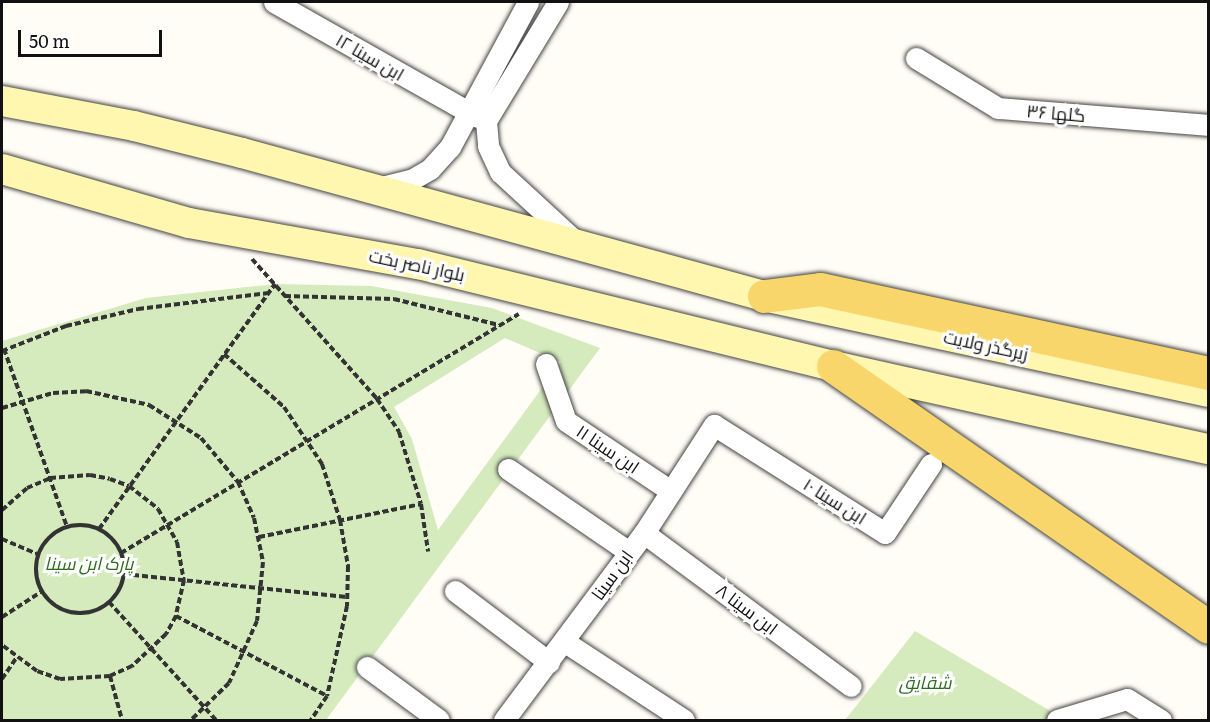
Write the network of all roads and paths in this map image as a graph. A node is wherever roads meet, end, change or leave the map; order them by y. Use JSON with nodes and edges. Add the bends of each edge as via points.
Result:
{"nodes":[{"id":1,"x":274,"y":2,"type":"edge"},
{"id":2,"x":528,"y":2,"type":"edge"},
{"id":3,"x":558,"y":2,"type":"edge"},
{"id":4,"x":916,"y":58,"type":"dead end"},
{"id":5,"x":2,"y":101,"type":"edge"},
{"id":6,"x":466,"y":112,"type":"junction"},
{"id":7,"x":486,"y":121,"type":"junction"},
{"id":8,"x":1209,"y":125,"type":"edge"},
{"id":9,"x":2,"y":169,"type":"edge"},
{"id":10,"x":378,"y":188,"type":"junction"},
{"id":11,"x":225,"y":230,"type":"junction"},
{"id":12,"x":582,"y":246,"type":"junction"},
{"id":13,"x":275,"y":284,"type":"dead end"},
{"id":14,"x":268,"y":293,"type":"junction"},
{"id":15,"x":284,"y":296,"type":"junction"},
{"id":16,"x":549,"y":296,"type":"junction"},
{"id":17,"x":764,"y":296,"type":"junction"},
{"id":18,"x":500,"y":325,"type":"junction"},
{"id":19,"x":3,"y":350,"type":"edge"},
{"id":20,"x":224,"y":354,"type":"junction"},
{"id":21,"x":546,"y":363,"type":"dead end"},
{"id":22,"x":833,"y":366,"type":"junction"},
{"id":23,"x":1209,"y":373,"type":"edge"},
{"id":24,"x":1209,"y":392,"type":"edge"},
{"id":25,"x":377,"y":399,"type":"junction"},
{"id":26,"x":21,"y":400,"type":"junction"},
{"id":27,"x":2,"y":408,"type":"edge"},
{"id":28,"x":177,"y":420,"type":"junction"},
{"id":29,"x":714,"y":425,"type":"joint"},
{"id":30,"x":308,"y":441,"type":"junction"},
{"id":31,"x":1209,"y":449,"type":"edge"},
{"id":32,"x":931,"y":464,"type":"dead end"},
{"id":33,"x":508,"y":468,"type":"dead end"},
{"id":34,"x":50,"y":478,"type":"junction"},
{"id":35,"x":238,"y":483,"type":"junction"},
{"id":36,"x":129,"y":486,"type":"junction"},
{"id":37,"x":671,"y":491,"type":"junction"},
{"id":38,"x":2,"y":499,"type":"edge"},
{"id":39,"x":7,"y":504,"type":"junction"},
{"id":40,"x":421,"y":504,"type":"junction"},
{"id":41,"x":2,"y":510,"type":"edge"},
{"id":42,"x":340,"y":520,"type":"junction"},
{"id":43,"x":169,"y":524,"type":"junction"},
{"id":44,"x":67,"y":527,"type":"junction"},
{"id":45,"x":99,"y":529,"type":"junction"},
{"id":46,"x":644,"y":532,"type":"junction"},
{"id":47,"x":259,"y":537,"type":"junction"},
{"id":48,"x":2,"y":539,"type":"edge"},
{"id":49,"x":428,"y":551,"type":"dead end"},
{"id":50,"x":121,"y":552,"type":"junction"},
{"id":51,"x":629,"y":552,"type":"junction"},
{"id":52,"x":38,"y":554,"type":"junction"},
{"id":53,"x":124,"y":573,"type":"junction"},
{"id":54,"x":184,"y":580,"type":"junction"},
{"id":55,"x":263,"y":588,"type":"junction"},
{"id":56,"x":455,"y":591,"type":"dead end"},
{"id":57,"x":41,"y":592,"type":"junction"},
{"id":58,"x":347,"y":597,"type":"junction"},
{"id":59,"x":109,"y":603,"type":"junction"},
{"id":60,"x":176,"y":616,"type":"junction"},
{"id":61,"x":2,"y":617,"type":"edge"},
{"id":62,"x":1209,"y":627,"type":"edge"},
{"id":63,"x":565,"y":642,"type":"junction"},
{"id":64,"x":2,"y":645,"type":"edge"},
{"id":65,"x":153,"y":651,"type":"junction"},
{"id":66,"x":246,"y":653,"type":"junction"},
{"id":67,"x":16,"y":658,"type":"junction"},
{"id":68,"x":549,"y":662,"type":"junction"},
{"id":69,"x":367,"y":667,"type":"dead end"},
{"id":70,"x":110,"y":676,"type":"junction"},
{"id":71,"x":2,"y":679,"type":"edge"},
{"id":72,"x":851,"y":686,"type":"dead end"},
{"id":73,"x":327,"y":696,"type":"junction"},
{"id":74,"x":1127,"y":699,"type":"junction"},
{"id":75,"x":206,"y":709,"type":"junction"},
{"id":76,"x":122,"y":720,"type":"edge"},
{"id":77,"x":191,"y":720,"type":"edge"},
{"id":78,"x":216,"y":720,"type":"edge"},
{"id":79,"x":311,"y":720,"type":"edge"},
{"id":80,"x":439,"y":720,"type":"edge"},
{"id":81,"x":504,"y":720,"type":"edge"},
{"id":82,"x":684,"y":720,"type":"edge"},
{"id":83,"x":1058,"y":720,"type":"edge"},
{"id":84,"x":1109,"y":720,"type":"edge"},
{"id":85,"x":1161,"y":720,"type":"edge"}],
"edges":[{"from":1,"to":6,"type":"street","name":"ابن سینا ۱۲"},
{"from":2,"to":6,"type":"street"},
{"from":3,"to":7,"type":"street"},
{"from":4,"to":8,"type":"street","name":"۳۶ گلها","via":[[998,108]]},
{"from":5,"to":10,"type":"main road","via":[[134,126]]},
{"from":6,"to":7,"type":"street","name":"ابن سینا ۱۲"},
{"from":6,"to":10,"type":"street","via":[[450,147],[430,169],[411,180]]},
{"from":7,"to":12,"type":"street","via":[[488,146],[500,172]]},
{"from":9,"to":11,"type":"main road","name":"بلوار ناصر بخت"},
{"from":10,"to":12,"type":"main road"},
{"from":11,"to":15,"type":"path"},
{"from":11,"to":16,"type":"main road","name":"بلوار ناصر بخت","via":[[418,264]]},
{"from":12,"to":17,"type":"main road"},
{"from":13,"to":14,"type":"path"},
{"from":14,"to":19,"type":"path","via":[[138,309],[66,326]]},
{"from":14,"to":20,"type":"path"},
{"from":15,"to":18,"type":"path","via":[[394,300]]},
{"from":15,"to":25,"type":"path"},
{"from":16,"to":18,"type":"path"},
{"from":16,"to":22,"type":"main road","name":"بلوار ناصر بخت"},
{"from":17,"to":23,"type":"main road","via":[[820,289]]},
{"from":17,"to":24,"type":"main road","name":"زیرگذر ولایت"},
{"from":18,"to":25,"type":"path"},
{"from":19,"to":26,"type":"path"},
{"from":20,"to":28,"type":"path"},
{"from":20,"to":30,"type":"path","via":[[264,386]]},
{"from":21,"to":37,"type":"street","name":"ابن سینا ۱۱","via":[[566,421]]},
{"from":22,"to":31,"type":"main road"},
{"from":22,"to":62,"type":"main road"},
{"from":25,"to":30,"type":"path"},
{"from":25,"to":40,"type":"path","via":[[399,432]]},
{"from":26,"to":27,"type":"path"},
{"from":26,"to":28,"type":"path","via":[[53,393],[96,392],[149,405]]},
{"from":26,"to":34,"type":"path"},
{"from":28,"to":35,"type":"path","via":[[208,444]]},
{"from":28,"to":36,"type":"path"},
{"from":29,"to":32,"type":"street","name":"ابن سینا ۱۰","via":[[885,533]]},
{"from":29,"to":37,"type":"street","name":"ابن سینا"},
{"from":30,"to":35,"type":"path"},
{"from":30,"to":42,"type":"path","via":[[322,464]]},
{"from":33,"to":51,"type":"street"},
{"from":34,"to":36,"type":"path","via":[[90,475]]},
{"from":34,"to":39,"type":"path"},
{"from":34,"to":44,"type":"path"},
{"from":35,"to":43,"type":"path"},
{"from":35,"to":47,"type":"path"},
{"from":36,"to":43,"type":"path"},
{"from":36,"to":45,"type":"path"},
{"from":37,"to":46,"type":"street","name":"ابن سینا"},
{"from":38,"to":39,"type":"path"},
{"from":39,"to":41,"type":"path"},
{"from":40,"to":42,"type":"path"},
{"from":40,"to":49,"type":"path"},
{"from":42,"to":47,"type":"path"},
{"from":42,"to":58,"type":"path","via":[[348,566]]},
{"from":43,"to":50,"type":"path"},
{"from":43,"to":54,"type":"path","via":[[180,551]]},
{"from":44,"to":45,"type":"path"},
{"from":44,"to":52,"type":"path","via":[[54,533]]},
{"from":45,"to":50,"type":"path"},
{"from":46,"to":51,"type":"street","name":"ابن سینا"},
{"from":46,"to":72,"type":"street","name":"ابن سینا ۸"},
{"from":47,"to":55,"type":"path"},
{"from":48,"to":52,"type":"path"},
{"from":50,"to":53,"type":"path"},
{"from":51,"to":63,"type":"street","name":"ابن سینا"},
{"from":52,"to":57,"type":"path","via":[[35,573]]},
{"from":53,"to":54,"type":"path"},
{"from":53,"to":59,"type":"path"},
{"from":54,"to":55,"type":"path"},
{"from":54,"to":60,"type":"path"},
{"from":55,"to":58,"type":"path"},
{"from":55,"to":66,"type":"path"},
{"from":56,"to":68,"type":"street"},
{"from":57,"to":59,"type":"path","via":[[60,609],[86,613]]},
{"from":57,"to":61,"type":"path"},
{"from":58,"to":73,"type":"path"},
{"from":59,"to":65,"type":"path"},
{"from":60,"to":65,"type":"path"},
{"from":60,"to":66,"type":"path"},
{"from":63,"to":68,"type":"street","name":"ابن سینا"},
{"from":63,"to":82,"type":"street"},
{"from":64,"to":67,"type":"path"},
{"from":65,"to":70,"type":"path"},
{"from":65,"to":75,"type":"path"},
{"from":66,"to":73,"type":"path"},
{"from":66,"to":75,"type":"path"},
{"from":67,"to":70,"type":"path","via":[[60,679]]},
{"from":67,"to":71,"type":"path"},
{"from":68,"to":81,"type":"street","name":"ابن سینا"},
{"from":69,"to":80,"type":"street"},
{"from":70,"to":76,"type":"path"},
{"from":73,"to":79,"type":"path"},
{"from":74,"to":83,"type":"street"},
{"from":74,"to":84,"type":"street"},
{"from":74,"to":85,"type":"street"},
{"from":75,"to":77,"type":"path"},
{"from":75,"to":78,"type":"path"}]}
